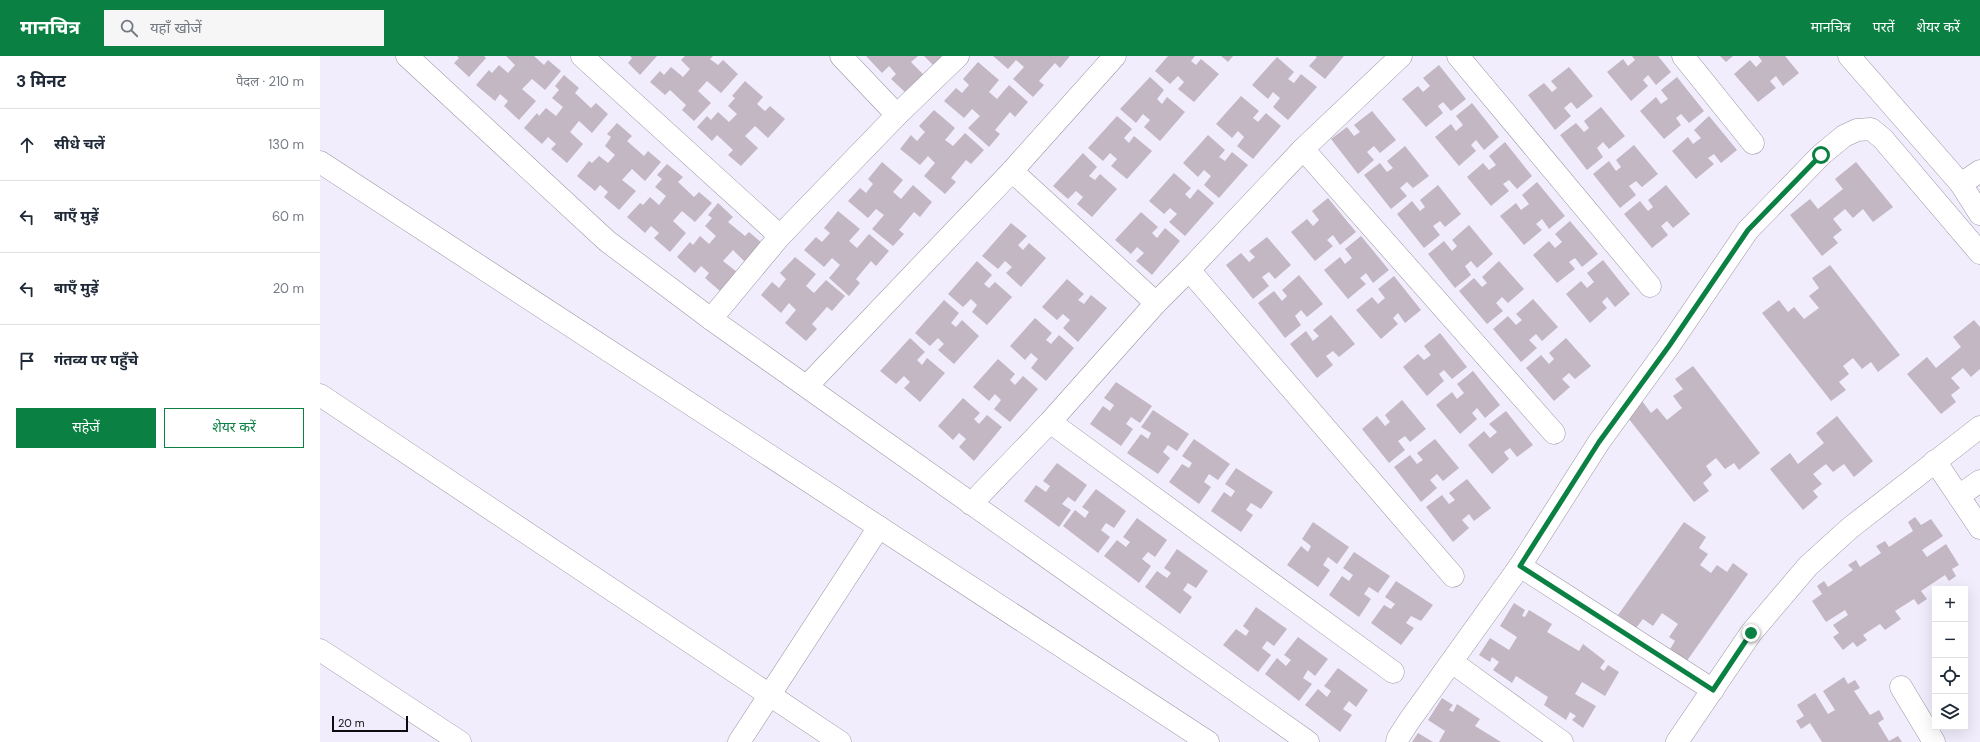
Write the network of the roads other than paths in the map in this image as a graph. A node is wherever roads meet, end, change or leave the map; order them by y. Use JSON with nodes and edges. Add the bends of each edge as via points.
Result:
{"nodes":[{"id":1,"x":407,"y":56,"type":"edge"},
{"id":2,"x":582,"y":56,"type":"edge"},
{"id":3,"x":841,"y":56,"type":"edge"},
{"id":4,"x":958,"y":56,"type":"edge"},
{"id":5,"x":1116,"y":56,"type":"edge"},
{"id":6,"x":1401,"y":56,"type":"edge"},
{"id":7,"x":1458,"y":56,"type":"edge"},
{"id":8,"x":1683,"y":56,"type":"edge"},
{"id":9,"x":1849,"y":56,"type":"edge"},
{"id":10,"x":897,"y":115,"type":"junction"},
{"id":11,"x":1753,"y":143,"type":"dead end"},
{"id":12,"x":1303,"y":149,"type":"junction"},
{"id":13,"x":320,"y":162,"type":"edge"},
{"id":14,"x":1012,"y":171,"type":"junction"},
{"id":15,"x":1980,"y":171,"type":"edge"},
{"id":16,"x":1961,"y":184,"type":"junction"},
{"id":17,"x":1978,"y":207,"type":"edge"},
{"id":18,"x":780,"y":236,"type":"junction"},
{"id":19,"x":1980,"y":253,"type":"edge"},
{"id":20,"x":1189,"y":270,"type":"junction"},
{"id":21,"x":1650,"y":286,"type":"dead end"},
{"id":22,"x":1156,"y":303,"type":"junction"},
{"id":23,"x":711,"y":319,"type":"junction"},
{"id":24,"x":807,"y":386,"type":"junction"},
{"id":25,"x":320,"y":395,"type":"edge"},
{"id":26,"x":1050,"y":422,"type":"junction"},
{"id":27,"x":1980,"y":427,"type":"edge"},
{"id":28,"x":1554,"y":433,"type":"dead end"},
{"id":29,"x":1935,"y":461,"type":"junction"},
{"id":30,"x":1980,"y":481,"type":"edge"},
{"id":31,"x":1959,"y":496,"type":"junction"},
{"id":32,"x":971,"y":504,"type":"junction"},
{"id":33,"x":879,"y":527,"type":"junction"},
{"id":34,"x":1980,"y":528,"type":"edge"},
{"id":35,"x":1520,"y":566,"type":"junction"},
{"id":36,"x":1453,"y":576,"type":"dead end"},
{"id":37,"x":320,"y":650,"type":"edge"},
{"id":38,"x":1452,"y":662,"type":"junction"},
{"id":39,"x":1393,"y":672,"type":"dead end"},
{"id":40,"x":1901,"y":687,"type":"dead end"},
{"id":41,"x":1713,"y":690,"type":"junction"},
{"id":42,"x":770,"y":695,"type":"junction"},
{"id":43,"x":460,"y":742,"type":"edge"},
{"id":44,"x":739,"y":742,"type":"edge"},
{"id":45,"x":840,"y":742,"type":"edge"},
{"id":46,"x":1208,"y":742,"type":"edge"},
{"id":47,"x":1308,"y":742,"type":"edge"},
{"id":48,"x":1397,"y":742,"type":"edge"},
{"id":49,"x":1562,"y":742,"type":"edge"},
{"id":50,"x":1677,"y":742,"type":"edge"},
{"id":51,"x":1934,"y":742,"type":"edge"}],
"edges":[{"from":1,"to":23,"type":"street","via":[[607,241]]},
{"from":2,"to":18,"type":"street"},
{"from":3,"to":10,"type":"street"},
{"from":4,"to":10,"type":"street"},
{"from":5,"to":14,"type":"street"},
{"from":6,"to":12,"type":"street"},
{"from":7,"to":21,"type":"street"},
{"from":8,"to":11,"type":"street"},
{"from":9,"to":16,"type":"street"},
{"from":10,"to":18,"type":"street"},
{"from":12,"to":20,"type":"street"},
{"from":12,"to":28,"type":"street"},
{"from":13,"to":33,"type":"street"},
{"from":14,"to":22,"type":"street"},
{"from":14,"to":24,"type":"street"},
{"from":15,"to":16,"type":"street"},
{"from":16,"to":17,"type":"street"},
{"from":18,"to":23,"type":"street"},
{"from":19,"to":35,"type":"street","via":[[1872,129],[1857,130],[1844,136],[1821,155],[1748,230],[1669,346],[1599,442]]},
{"from":20,"to":22,"type":"street"},
{"from":20,"to":36,"type":"street"},
{"from":22,"to":26,"type":"street"},
{"from":23,"to":24,"type":"street"},
{"from":24,"to":32,"type":"street"},
{"from":25,"to":42,"type":"street"},
{"from":26,"to":32,"type":"street"},
{"from":26,"to":39,"type":"street"},
{"from":27,"to":29,"type":"street"},
{"from":29,"to":31,"type":"street"},
{"from":29,"to":41,"type":"street","via":[[1850,528],[1808,566],[1751,633]]},
{"from":30,"to":31,"type":"street"},
{"from":31,"to":34,"type":"street"},
{"from":32,"to":47,"type":"street"},
{"from":33,"to":42,"type":"street"},
{"from":33,"to":46,"type":"street"},
{"from":35,"to":38,"type":"street"},
{"from":35,"to":41,"type":"street"},
{"from":37,"to":43,"type":"street"},
{"from":38,"to":48,"type":"street","via":[[1409,721]]},
{"from":38,"to":49,"type":"street"},
{"from":40,"to":51,"type":"street"},
{"from":41,"to":50,"type":"street"},
{"from":42,"to":44,"type":"street"},
{"from":42,"to":45,"type":"street"}]}
